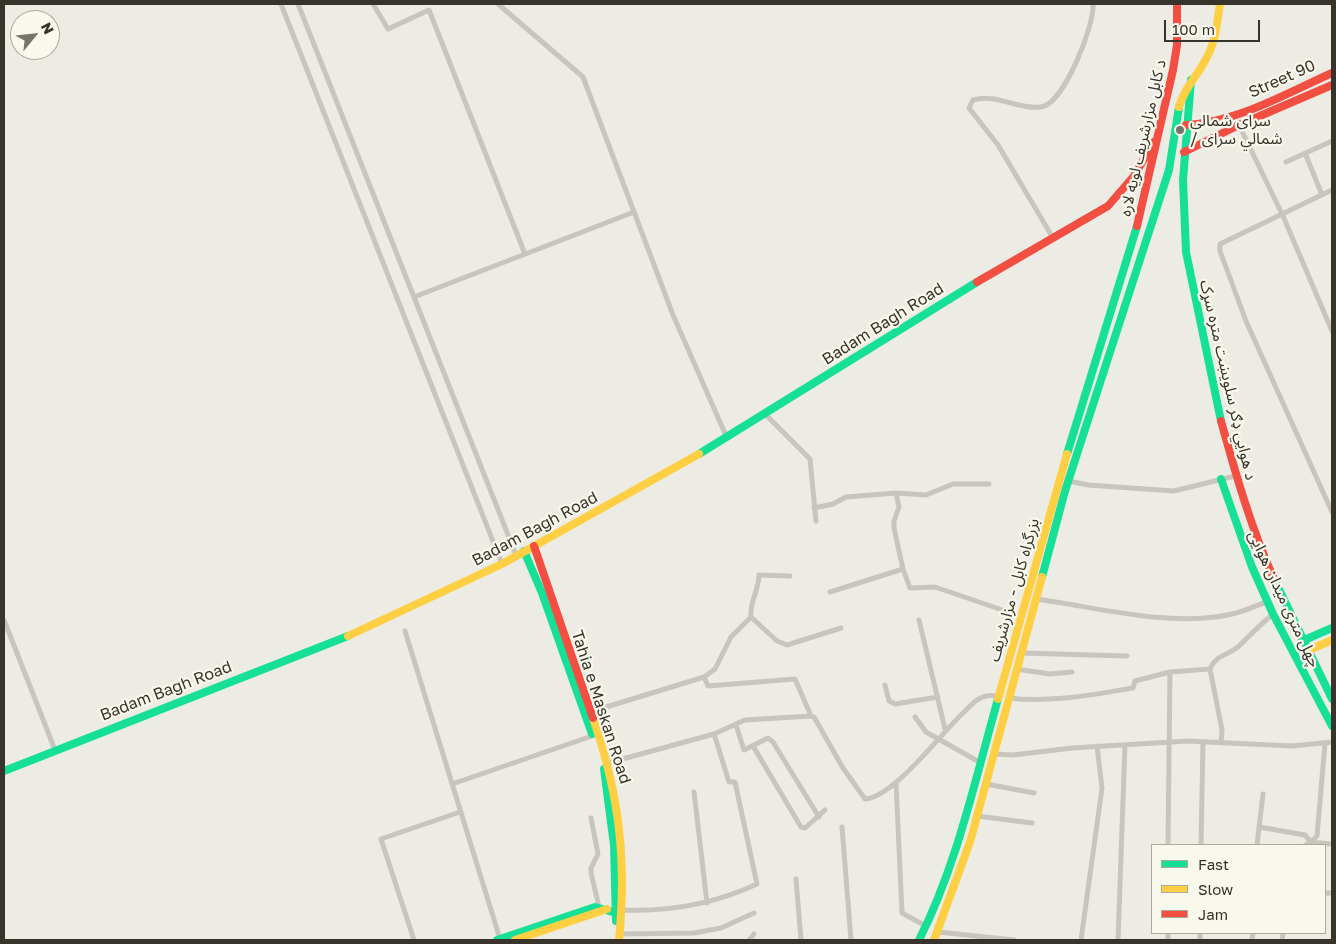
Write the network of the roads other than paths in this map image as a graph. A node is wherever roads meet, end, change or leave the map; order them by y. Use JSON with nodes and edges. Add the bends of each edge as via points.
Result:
{"nodes":[{"id":1,"x":281,"y":4,"type":"edge"},
{"id":2,"x":298,"y":4,"type":"edge"},
{"id":3,"x":373,"y":4,"type":"edge"},
{"id":4,"x":498,"y":4,"type":"edge"},
{"id":5,"x":1093,"y":4,"type":"edge"},
{"id":6,"x":1177,"y":4,"type":"edge"},
{"id":7,"x":1220,"y":4,"type":"edge"},
{"id":8,"x":1332,"y":73,"type":"edge"},
{"id":9,"x":1192,"y":78,"type":"junction"},
{"id":10,"x":1332,"y":85,"type":"edge"},
{"id":11,"x":1186,"y":125,"type":"junction"},
{"id":12,"x":1239,"y":125,"type":"junction"},
{"id":13,"x":1157,"y":136,"type":"junction"},
{"id":14,"x":1332,"y":141,"type":"edge"},
{"id":15,"x":1184,"y":152,"type":"junction"},
{"id":16,"x":1305,"y":153,"type":"junction"},
{"id":17,"x":1286,"y":162,"type":"dead end"},
{"id":18,"x":1332,"y":190,"type":"edge"},
{"id":19,"x":1322,"y":195,"type":"junction"},
{"id":20,"x":634,"y":212,"type":"junction"},
{"id":21,"x":1282,"y":216,"type":"junction"},
{"id":22,"x":1053,"y":238,"type":"junction"},
{"id":23,"x":1132,"y":247,"type":"joint"},
{"id":24,"x":525,"y":254,"type":"junction"},
{"id":25,"x":1144,"y":254,"type":"joint"},
{"id":26,"x":414,"y":297,"type":"junction"},
{"id":27,"x":1332,"y":331,"type":"edge"},
{"id":28,"x":765,"y":414,"type":"junction"},
{"id":29,"x":727,"y":438,"type":"junction"},
{"id":30,"x":1236,"y":476,"type":"junction"},
{"id":31,"x":1221,"y":479,"type":"junction"},
{"id":32,"x":1068,"y":481,"type":"junction"},
{"id":33,"x":989,"y":484,"type":"dead end"},
{"id":34,"x":896,"y":493,"type":"junction"},
{"id":35,"x":814,"y":508,"type":"junction"},
{"id":36,"x":1332,"y":512,"type":"edge"},
{"id":37,"x":816,"y":521,"type":"dead end"},
{"id":38,"x":534,"y":546,"type":"junction"},
{"id":39,"x":520,"y":553,"type":"junction"},
{"id":40,"x":502,"y":564,"type":"junction"},
{"id":41,"x":902,"y":569,"type":"junction"},
{"id":42,"x":790,"y":576,"type":"dead end"},
{"id":43,"x":830,"y":592,"type":"dead end"},
{"id":44,"x":1036,"y":599,"type":"junction"},
{"id":45,"x":1267,"y":602,"type":"junction"},
{"id":46,"x":1273,"y":614,"type":"junction"},
{"id":47,"x":1020,"y":616,"type":"junction"},
{"id":48,"x":751,"y":617,"type":"junction"},
{"id":49,"x":4,"y":620,"type":"edge"},
{"id":50,"x":919,"y":620,"type":"dead end"},
{"id":51,"x":841,"y":628,"type":"dead end"},
{"id":52,"x":1332,"y":628,"type":"edge"},
{"id":53,"x":405,"y":631,"type":"dead end"},
{"id":54,"x":1332,"y":640,"type":"edge"},
{"id":55,"x":1302,"y":641,"type":"junction"},
{"id":56,"x":1307,"y":651,"type":"junction"},
{"id":57,"x":1021,"y":653,"type":"junction"},
{"id":58,"x":1126,"y":656,"type":"dead end"},
{"id":59,"x":1016,"y":669,"type":"junction"},
{"id":60,"x":1210,"y":669,"type":"junction"},
{"id":61,"x":1072,"y":672,"type":"dead end"},
{"id":62,"x":1170,"y":672,"type":"junction"},
{"id":63,"x":704,"y":677,"type":"junction"},
{"id":64,"x":885,"y":685,"type":"dead end"},
{"id":65,"x":938,"y":697,"type":"junction"},
{"id":66,"x":998,"y":697,"type":"junction"},
{"id":67,"x":1007,"y":698,"type":"junction"},
{"id":68,"x":1332,"y":698,"type":"edge"},
{"id":69,"x":590,"y":712,"type":"junction"},
{"id":70,"x":811,"y":716,"type":"junction"},
{"id":71,"x":915,"y":717,"type":"dead end"},
{"id":72,"x":736,"y":725,"type":"junction"},
{"id":73,"x":1332,"y":726,"type":"edge"},
{"id":74,"x":945,"y":729,"type":"junction"},
{"id":75,"x":714,"y":734,"type":"junction"},
{"id":76,"x":596,"y":735,"type":"junction"},
{"id":77,"x":938,"y":740,"type":"junction"},
{"id":78,"x":1170,"y":742,"type":"junction"},
{"id":79,"x":1203,"y":742,"type":"junction"},
{"id":80,"x":1332,"y":742,"type":"edge"},
{"id":81,"x":1221,"y":743,"type":"junction"},
{"id":82,"x":1125,"y":744,"type":"junction"},
{"id":83,"x":1325,"y":744,"type":"junction"},
{"id":84,"x":753,"y":746,"type":"junction"},
{"id":85,"x":1098,"y":746,"type":"junction"},
{"id":86,"x":55,"y":750,"type":"junction"},
{"id":87,"x":994,"y":754,"type":"junction"},
{"id":88,"x":608,"y":763,"type":"junction"},
{"id":89,"x":981,"y":763,"type":"junction"},
{"id":90,"x":4,"y":771,"type":"edge"},
{"id":91,"x":896,"y":782,"type":"junction"},
{"id":92,"x":452,"y":784,"type":"junction"},
{"id":93,"x":986,"y":784,"type":"junction"},
{"id":94,"x":694,"y":792,"type":"dead end"},
{"id":95,"x":1034,"y":793,"type":"dead end"},
{"id":96,"x":1263,"y":794,"type":"dead end"},
{"id":97,"x":826,"y":810,"type":"dead end"},
{"id":98,"x":460,"y":812,"type":"junction"},
{"id":99,"x":977,"y":816,"type":"junction"},
{"id":100,"x":819,"y":817,"type":"junction"},
{"id":101,"x":591,"y":818,"type":"dead end"},
{"id":102,"x":1032,"y":823,"type":"dead end"},
{"id":103,"x":842,"y":827,"type":"dead end"},
{"id":104,"x":1259,"y":827,"type":"junction"},
{"id":105,"x":1168,"y":844,"type":"edge"},
{"id":106,"x":1201,"y":844,"type":"edge"},
{"id":107,"x":1257,"y":844,"type":"edge"},
{"id":108,"x":1309,"y":844,"type":"edge"},
{"id":109,"x":1332,"y":844,"type":"edge"},
{"id":110,"x":796,"y":879,"type":"dead end"},
{"id":111,"x":707,"y":903,"type":"junction"},
{"id":112,"x":602,"y":909,"type":"junction"},
{"id":113,"x":620,"y":912,"type":"junction"},
{"id":114,"x":754,"y":913,"type":"dead end"},
{"id":115,"x":926,"y":926,"type":"junction"},
{"id":116,"x":938,"y":932,"type":"junction"},
{"id":117,"x":754,"y":934,"type":"dead end"},
{"id":118,"x":618,"y":938,"type":"edge"},
{"id":119,"x":506,"y":939,"type":"edge"},
{"id":120,"x":414,"y":940,"type":"edge"},
{"id":121,"x":749,"y":940,"type":"edge"},
{"id":122,"x":801,"y":940,"type":"edge"},
{"id":123,"x":851,"y":940,"type":"edge"},
{"id":124,"x":919,"y":940,"type":"edge"},
{"id":125,"x":934,"y":940,"type":"edge"},
{"id":126,"x":1014,"y":940,"type":"edge"},
{"id":127,"x":1081,"y":940,"type":"edge"},
{"id":128,"x":1118,"y":940,"type":"edge"}],
"edges":[{"from":1,"to":40,"type":"street"},
{"from":2,"to":26,"type":"street"},
{"from":3,"to":24,"type":"street","via":[[388,29],[429,10]]},
{"from":4,"to":20,"type":"street","via":[[583,77]]},
{"from":5,"to":22,"type":"street","via":[[1092,19],[1077,59],[1054,100],[1041,107],[994,98],[981,98],[969,104],[971,112],[998,144]]},
{"from":6,"to":13,"type":"main road","name":"د کابل مزارشریف لویه لاره","via":[[1177,45]]},
{"from":7,"to":9,"type":"main road","name":"د کابل مزارشریف لویه لاره","via":[[1214,44]]},
{"from":8,"to":11,"type":"main road","name":"Street 90","via":[[1208,125]]},
{"from":9,"to":11,"type":"main road","name":"د هوايي ډګر سلویښت متره سړک"},
{"from":9,"to":25,"type":"main road","name":"د کابل مزارشریف لویه لاره","via":[[1183,92],[1169,170]]},
{"from":10,"to":12,"type":"main road","name":"Street 90"},
{"from":11,"to":15,"type":"main road","name":"د هوايي ډګر سلویښت متره سړک"},
{"from":12,"to":15,"type":"main road","name":"Street 90"},
{"from":12,"to":21,"type":"street"},
{"from":13,"to":22,"type":"main road","name":"Badam Bagh Road","via":[[1138,174],[1126,189],[1108,206]]},
{"from":13,"to":23,"type":"main road","name":"د کابل مزارشریف لویه لاره"},
{"from":14,"to":16,"type":"street"},
{"from":15,"to":30,"type":"main road","name":"د هوايي ډګر سلویښت متره سړک","via":[[1186,252],[1216,403]]},
{"from":16,"to":17,"type":"street"},
{"from":16,"to":19,"type":"street"},
{"from":18,"to":19,"type":"street"},
{"from":19,"to":21,"type":"street"},
{"from":20,"to":24,"type":"street"},
{"from":20,"to":29,"type":"street","via":[[673,316]]},
{"from":21,"to":27,"type":"street"},
{"from":21,"to":36,"type":"street","via":[[1225,240],[1220,244],[1220,251],[1246,321]]},
{"from":22,"to":28,"type":"main road","name":"Badam Bagh Road"},
{"from":23,"to":47,"type":"main road","name":"بزرگراه کابل - مزارشریف","via":[[1103,332]]},
{"from":24,"to":26,"type":"street"},
{"from":25,"to":32,"type":"main road","name":"بزرگراه کابل - مزارشریف"},
{"from":26,"to":39,"type":"street"},
{"from":28,"to":29,"type":"main road","name":"Badam Bagh Road"},
{"from":28,"to":35,"type":"street","via":[[810,459]]},
{"from":29,"to":38,"type":"main road","name":"Badam Bagh Road"},
{"from":30,"to":31,"type":"street"},
{"from":30,"to":55,"type":"main road","name":"د هوايي ډګر سلویښت متره سړک","via":[[1261,551]]},
{"from":31,"to":32,"type":"street","via":[[1174,491]]},
{"from":31,"to":45,"type":"main road","name":"چهل متری میدان هوایی","via":[[1239,535]]},
{"from":32,"to":44,"type":"main road","name":"بزرگراه کابل - مزارشریف"},
{"from":33,"to":34,"type":"street","via":[[953,484],[926,495]]},
{"from":34,"to":35,"type":"street","via":[[846,497]]},
{"from":34,"to":41,"type":"street","via":[[899,507],[894,528]]},
{"from":35,"to":37,"type":"street"},
{"from":38,"to":39,"type":"main road","name":"Badam Bagh Road"},
{"from":38,"to":69,"type":"main road","name":"Tahia e Maskan Road"},
{"from":39,"to":40,"type":"main road","name":"Badam Bagh Road"},
{"from":39,"to":76,"type":"main road","name":"Tahia e Maskan Road","via":[[542,593]]},
{"from":40,"to":86,"type":"main road","name":"Badam Bagh Road","via":[[359,632]]},
{"from":41,"to":43,"type":"street"},
{"from":41,"to":47,"type":"street","via":[[910,588],[935,587]]},
{"from":42,"to":48,"type":"street","via":[[759,575]]},
{"from":44,"to":45,"type":"street","via":[[1135,616],[1177,617],[1224,616]]},
{"from":44,"to":57,"type":"main road","name":"بزرگراه کابل - مزارشریف"},
{"from":45,"to":46,"type":"main road","name":"چهل متری میدان هوایی"},
{"from":46,"to":60,"type":"street","via":[[1241,644],[1214,660]]},
{"from":46,"to":73,"type":"main road","name":"چهل متری میدان هوایی"},
{"from":47,"to":66,"type":"main road","name":"بزرگراه کابل - مزارشریف"},
{"from":48,"to":51,"type":"street","via":[[777,641],[787,645]]},
{"from":48,"to":63,"type":"street","via":[[731,637],[715,669]]},
{"from":49,"to":86,"type":"street"},
{"from":50,"to":65,"type":"street"},
{"from":52,"to":55,"type":"main road"},
{"from":53,"to":92,"type":"street"},
{"from":54,"to":56,"type":"main road"},
{"from":55,"to":56,"type":"main road","name":"د هوايي ډګر سلویښت متره سړک"},
{"from":56,"to":68,"type":"main road","name":"د هوايي ډګر سلویښت متره سړک"},
{"from":57,"to":58,"type":"street"},
{"from":57,"to":59,"type":"main road","name":"بزرگراه کابل - مزارشریف"},
{"from":59,"to":61,"type":"street","via":[[1050,674]]},
{"from":59,"to":67,"type":"main road","name":"بزرگراه کابل - مزارشریف"},
{"from":60,"to":62,"type":"street"},
{"from":60,"to":81,"type":"street","via":[[1222,730]]},
{"from":62,"to":67,"type":"street","via":[[1135,682],[1133,688],[1068,699],[1028,701]]},
{"from":62,"to":78,"type":"street"},
{"from":63,"to":69,"type":"street"},
{"from":63,"to":70,"type":"street","via":[[708,686],[795,679]]},
{"from":64,"to":65,"type":"street","via":[[889,701],[895,704]]},
{"from":65,"to":74,"type":"street"},
{"from":66,"to":74,"type":"street","via":[[976,700]]},
{"from":66,"to":89,"type":"main road","name":"بزرگراه کابل - مزارشریف"},
{"from":67,"to":87,"type":"main road","name":"بزرگراه کابل - مزارشریف"},
{"from":69,"to":76,"type":"main road","name":"Tahia e Maskan Road"},
{"from":70,"to":72,"type":"street","via":[[746,720]]},
{"from":70,"to":91,"type":"street","via":[[865,799],[878,797]]},
{"from":71,"to":77,"type":"street","via":[[926,732]]},
{"from":72,"to":75,"type":"street"},
{"from":72,"to":84,"type":"street","via":[[744,750]]},
{"from":74,"to":77,"type":"street"},
{"from":75,"to":88,"type":"street"},
{"from":75,"to":111,"type":"street","via":[[729,782],[735,782],[757,884]]},
{"from":76,"to":88,"type":"main road","name":"Tahia e Maskan Road"},
{"from":76,"to":92,"type":"street"},
{"from":76,"to":113,"type":"main road","name":"Tahia e Maskan Road","via":[[611,804]]},
{"from":77,"to":89,"type":"street"},
{"from":77,"to":91,"type":"street"},
{"from":78,"to":79,"type":"street"},
{"from":78,"to":82,"type":"street"},
{"from":78,"to":105,"type":"street"},
{"from":79,"to":81,"type":"street"},
{"from":79,"to":106,"type":"street"},
{"from":80,"to":83,"type":"street"},
{"from":81,"to":83,"type":"street"},
{"from":82,"to":85,"type":"street"},
{"from":82,"to":128,"type":"street"},
{"from":83,"to":108,"type":"street","via":[[1317,836]]},
{"from":84,"to":100,"type":"street","via":[[768,738],[773,742]]},
{"from":84,"to":100,"type":"street","via":[[801,827],[805,828]]},
{"from":85,"to":87,"type":"street","via":[[1013,756]]},
{"from":85,"to":127,"type":"street","via":[[1102,788]]},
{"from":86,"to":90,"type":"main road","name":"Badam Bagh Road"},
{"from":87,"to":93,"type":"main road","name":"بزرگراه کابل - مزارشریف"},
{"from":88,"to":113,"type":"main road","name":"Tahia e Maskan Road","via":[[621,831],[624,882]]},
{"from":89,"to":115,"type":"main road","name":"بزرگراه کابل - مزارشریف","via":[[964,822]]},
{"from":91,"to":115,"type":"street","via":[[902,913]]},
{"from":92,"to":98,"type":"street"},
{"from":93,"to":95,"type":"street"},
{"from":93,"to":99,"type":"main road","name":"بزرگراه کابل - مزارشریف"},
{"from":94,"to":111,"type":"street"},
{"from":96,"to":104,"type":"street"},
{"from":97,"to":100,"type":"street"},
{"from":98,"to":119,"type":"street"},
{"from":98,"to":120,"type":"street","via":[[381,839]]},
{"from":99,"to":102,"type":"street"},
{"from":99,"to":116,"type":"main road","name":"بزرگراه کابل - مزارشریف"},
{"from":101,"to":112,"type":"street","via":[[598,854],[591,872]]},
{"from":103,"to":123,"type":"street"},
{"from":104,"to":107,"type":"street"},
{"from":104,"to":108,"type":"street","via":[[1305,835]]},
{"from":108,"to":109,"type":"street"},
{"from":110,"to":122,"type":"street"},
{"from":111,"to":113,"type":"street","via":[[654,911]]},
{"from":112,"to":113,"type":"main road"},
{"from":112,"to":119,"type":"main road"},
{"from":113,"to":118,"type":"main road","name":"Tahia e Maskan Road"},
{"from":114,"to":118,"type":"street","via":[[721,928],[694,933]]},
{"from":115,"to":124,"type":"main road","name":"بزرگراه کابل - مزارشریف"},
{"from":116,"to":125,"type":"main road","name":"بزرگراه کابل - مزارشریف"},
{"from":116,"to":126,"type":"street"},
{"from":117,"to":121,"type":"street"}]}
